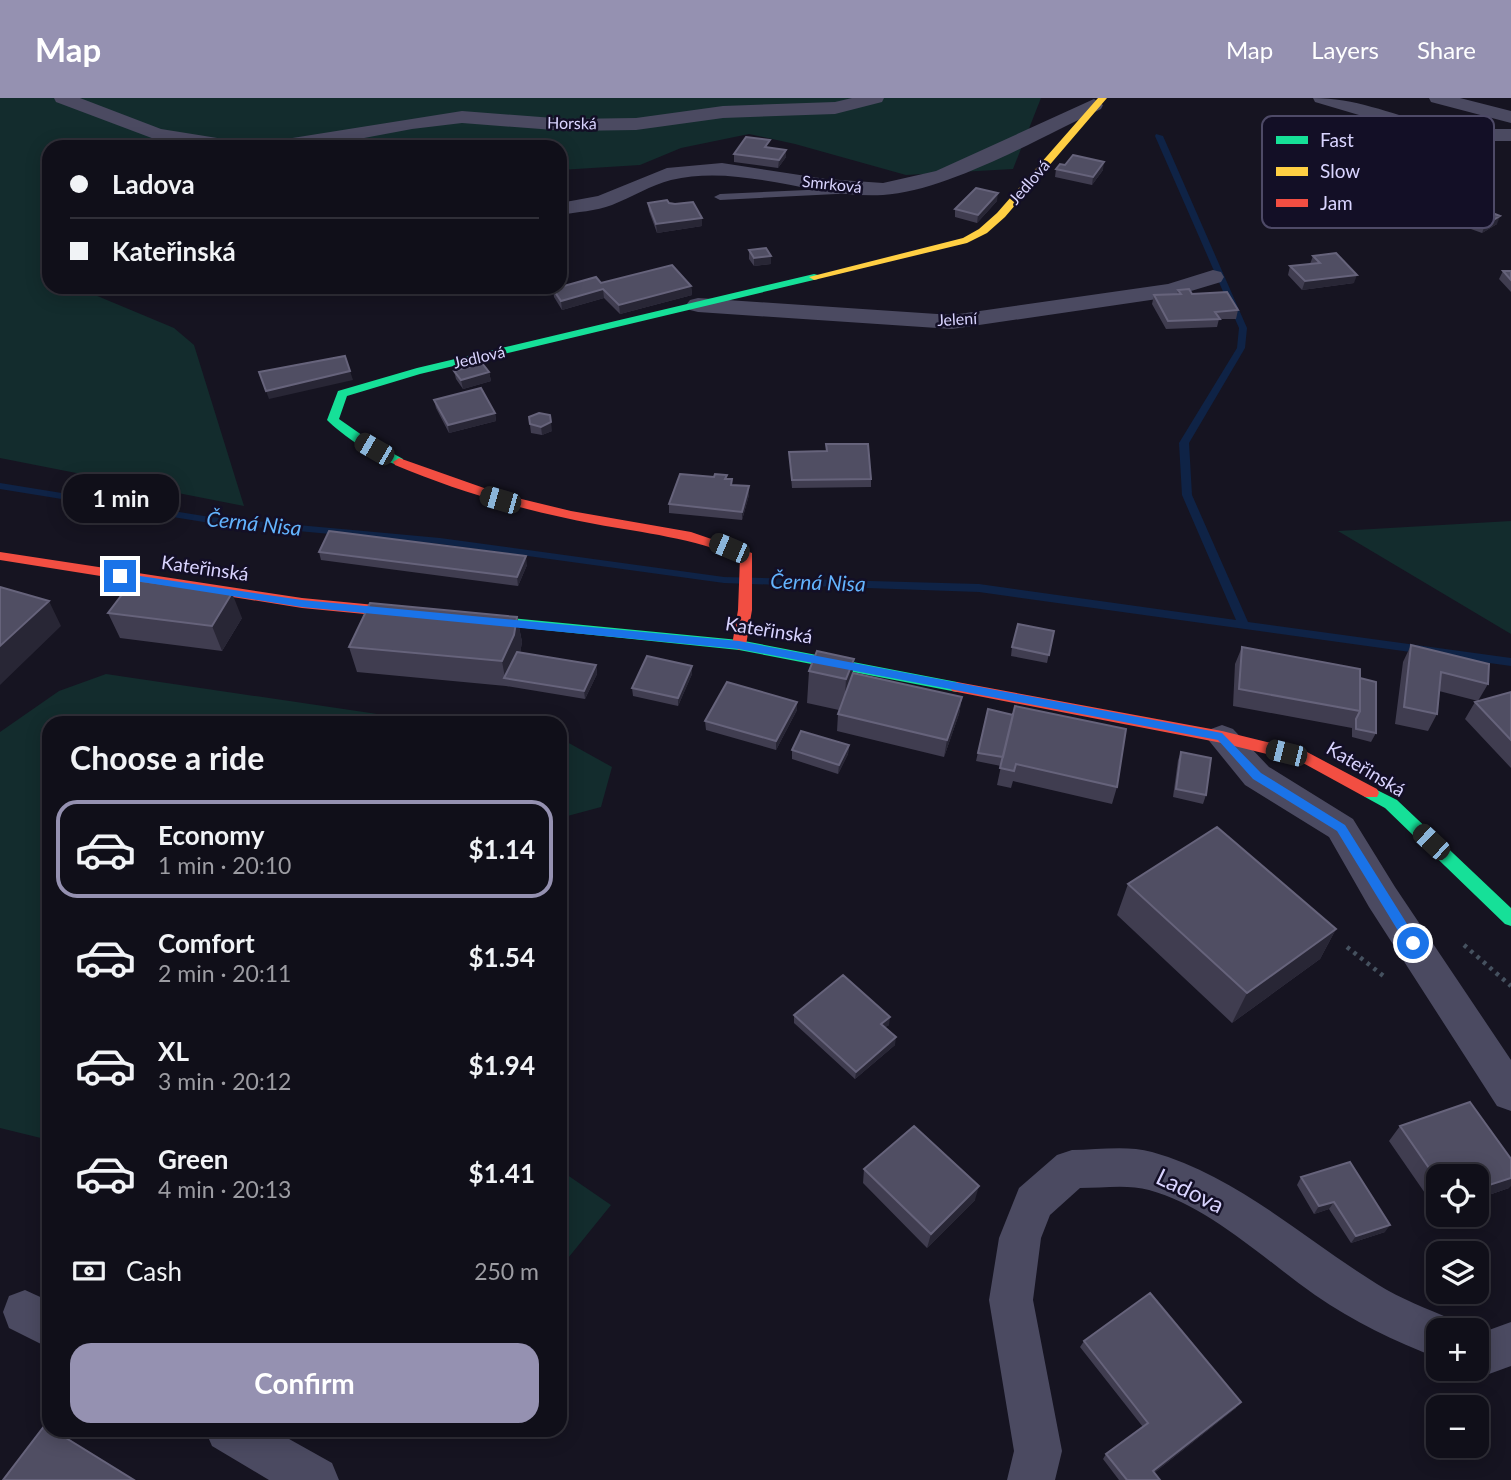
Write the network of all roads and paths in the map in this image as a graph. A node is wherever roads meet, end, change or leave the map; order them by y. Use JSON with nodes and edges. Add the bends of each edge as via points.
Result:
{"nodes":[{"id":1,"x":63,"y":98,"type":"edge"},
{"id":2,"x":875,"y":98,"type":"edge"},
{"id":3,"x":1322,"y":98,"type":"edge"},
{"id":4,"x":1438,"y":98,"type":"edge"},
{"id":5,"x":1098,"y":102,"type":"edge"},
{"id":6,"x":1383,"y":116,"type":"edge"},
{"id":7,"x":1511,"y":117,"type":"edge"},
{"id":8,"x":193,"y":140,"type":"edge"},
{"id":9,"x":321,"y":140,"type":"edge"},
{"id":10,"x":883,"y":189,"type":"junction"},
{"id":11,"x":720,"y":197,"type":"dead end"},
{"id":12,"x":567,"y":208,"type":"edge"},
{"id":13,"x":1213,"y":277,"type":"dead end"},
{"id":14,"x":698,"y":305,"type":"junction"},
{"id":15,"x":0,"y":556,"type":"edge"},
{"id":16,"x":739,"y":645,"type":"junction"},
{"id":17,"x":1222,"y":737,"type":"junction"},
{"id":18,"x":1511,"y":919,"type":"edge"},
{"id":19,"x":1511,"y":1093,"type":"edge"},
{"id":20,"x":1426,"y":1332,"type":"edge"},
{"id":21,"x":1511,"y":1344,"type":"edge"},
{"id":22,"x":1489,"y":1352,"type":"edge"},
{"id":23,"x":240,"y":1437,"type":"edge"},
{"id":24,"x":315,"y":1480,"type":"edge"},
{"id":25,"x":1031,"y":1480,"type":"edge"}],
"edges":[{"from":1,"to":8,"type":"street","via":[[157,134]]},
{"from":2,"to":9,"type":"street","name":"Horská","via":[[835,108],[723,111],[636,124],[567,125],[462,117]]},
{"from":3,"to":6,"type":"street"},
{"from":4,"to":7,"type":"street"},
{"from":5,"to":10,"type":"street","name":"Smrková","via":[[943,175]]},
{"from":5,"to":14,"type":"street","name":"Jedlová","via":[[1000,215],[967,240]]},
{"from":10,"to":11,"type":"lane"},
{"from":10,"to":12,"type":"street","name":"Smrková","via":[[722,169],[667,174],[603,201]]},
{"from":13,"to":14,"type":"street","name":"Jelení","via":[[1171,290],[952,322]]},
{"from":14,"to":16,"type":"street","name":"Jedlová","via":[[417,370],[342,394],[334,420],[393,460],[456,488],[521,506],[710,540],[747,556]]},
{"from":15,"to":16,"type":"street","name":"Kateřinská","via":[[302,603]]},
{"from":16,"to":17,"type":"street","name":"Kateřinská"},
{"from":17,"to":18,"type":"street","name":"Kateřinská","via":[[1307,758],[1391,804]]},
{"from":17,"to":19,"type":"street","via":[[1257,776],[1341,828]]},
{"from":20,"to":25,"type":"street","name":"Ladova","via":[[1405,1325],[1328,1278],[1219,1202],[1150,1170],[1072,1169],[1034,1202],[1020,1238],[1011,1300],[1038,1451]]},
{"from":21,"to":22,"type":"street"},
{"from":23,"to":24,"type":"street"}]}
